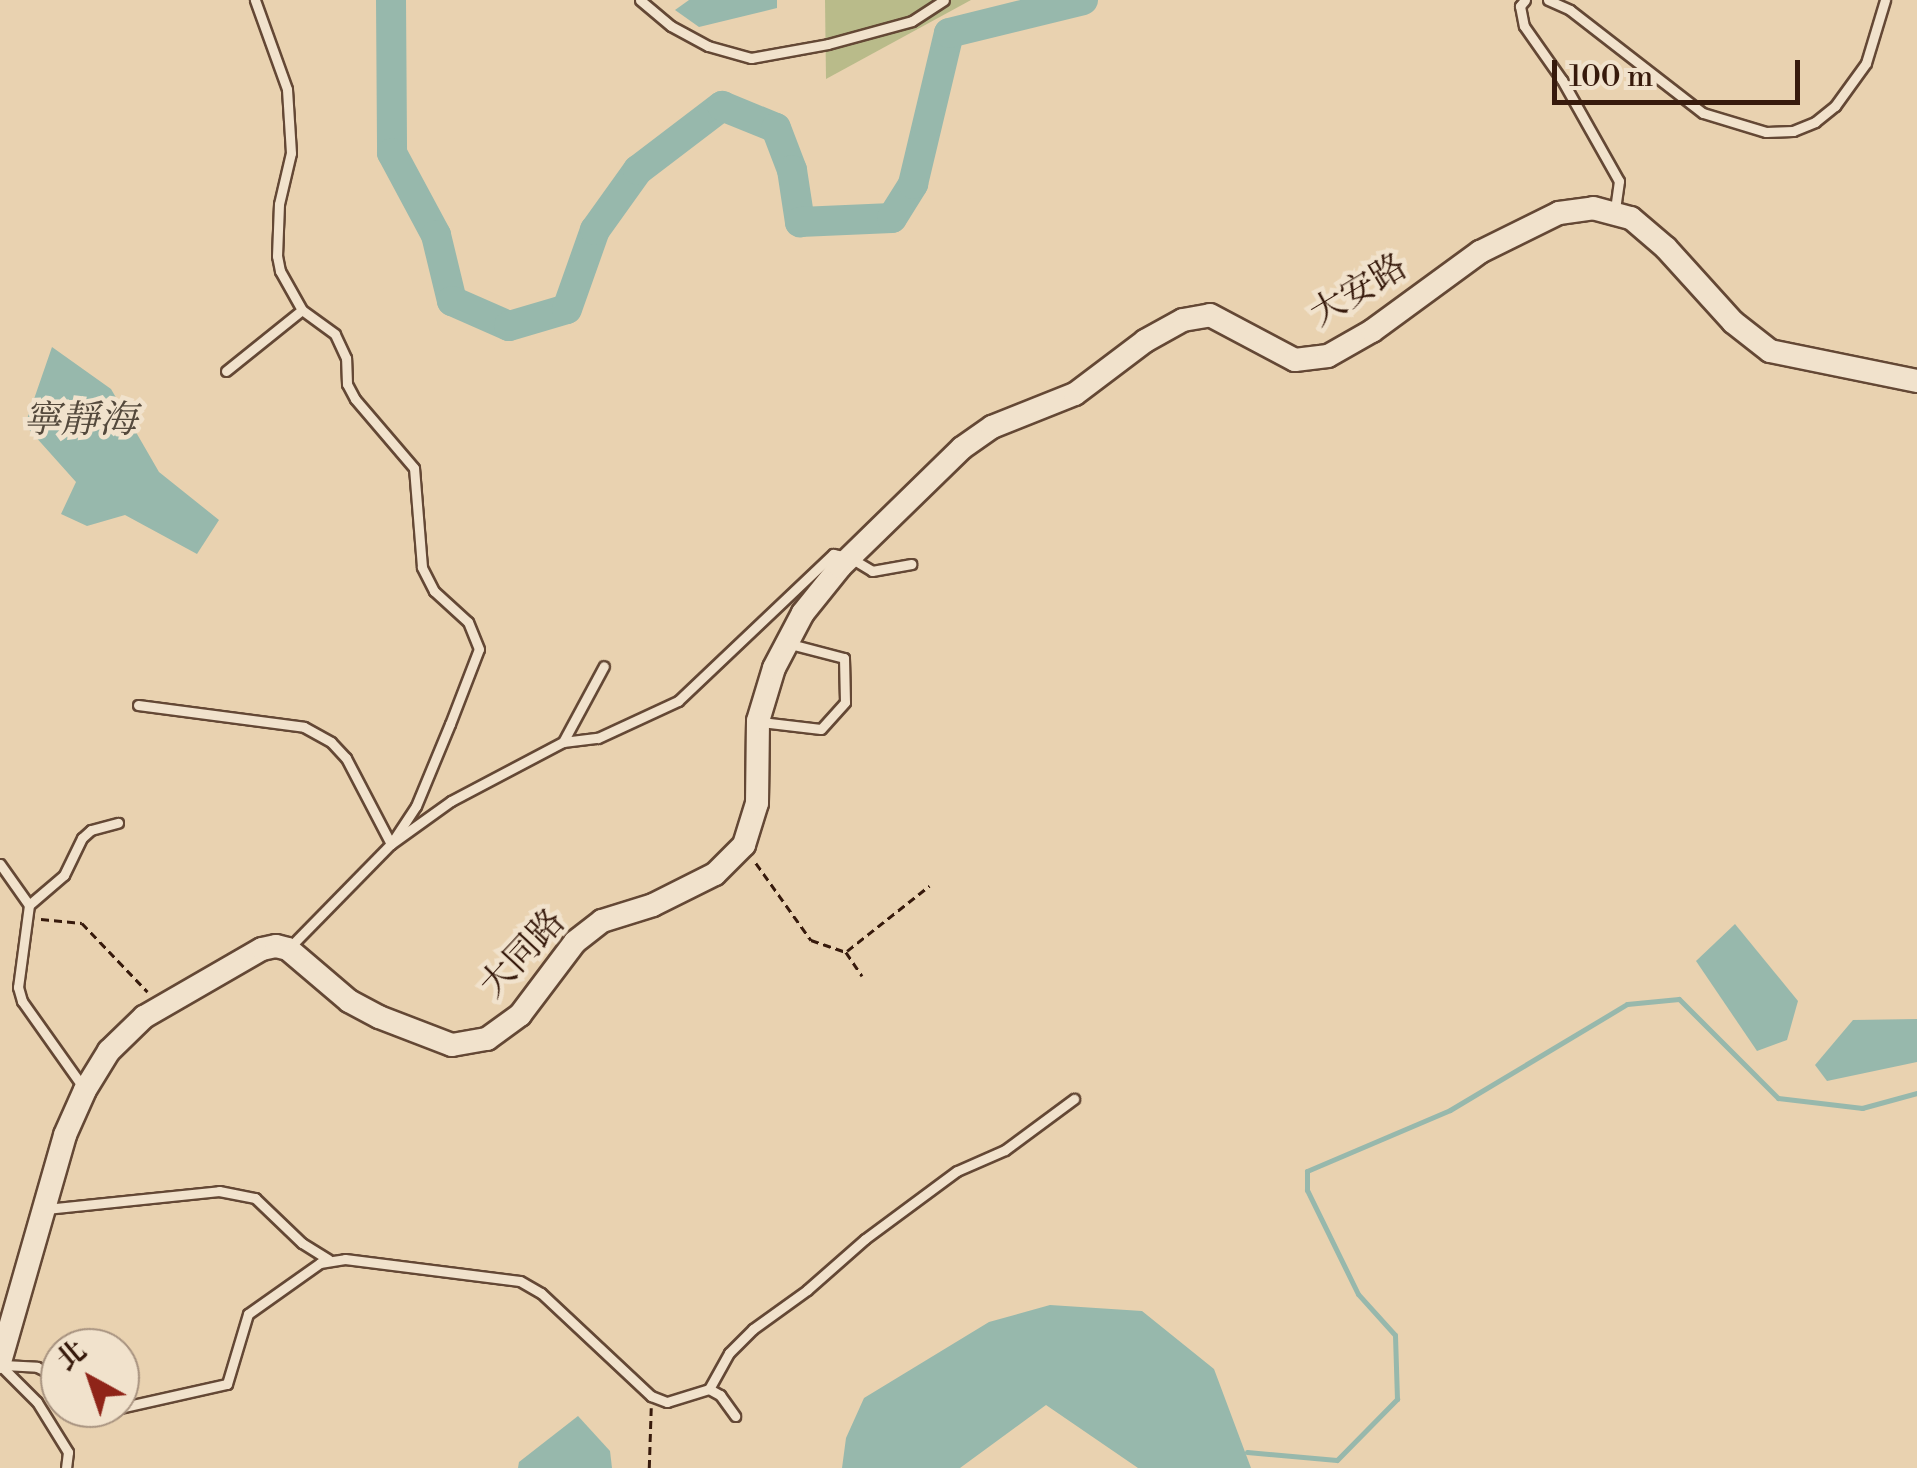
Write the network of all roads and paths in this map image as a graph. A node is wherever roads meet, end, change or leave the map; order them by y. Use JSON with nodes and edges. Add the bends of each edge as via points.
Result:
{"nodes":[{"id":1,"x":255,"y":0,"type":"edge"},
{"id":2,"x":640,"y":0,"type":"edge"},
{"id":3,"x":944,"y":0,"type":"edge"},
{"id":4,"x":1526,"y":0,"type":"edge"},
{"id":5,"x":1548,"y":0,"type":"edge"},
{"id":6,"x":1885,"y":0,"type":"edge"},
{"id":7,"x":1615,"y":210,"type":"junction"},
{"id":8,"x":302,"y":310,"type":"junction"},
{"id":9,"x":226,"y":371,"type":"dead end"},
{"id":10,"x":1917,"y":382,"type":"edge"},
{"id":11,"x":849,"y":556,"type":"junction"},
{"id":12,"x":911,"y":564,"type":"dead end"},
{"id":13,"x":786,"y":643,"type":"junction"},
{"id":14,"x":604,"y":666,"type":"dead end"},
{"id":15,"x":138,"y":705,"type":"dead end"},
{"id":16,"x":758,"y":721,"type":"junction"},
{"id":17,"x":563,"y":742,"type":"junction"},
{"id":18,"x":118,"y":823,"type":"dead end"},
{"id":19,"x":391,"y":844,"type":"junction"},
{"id":20,"x":744,"y":845,"type":"junction"},
{"id":21,"x":0,"y":864,"type":"edge"},
{"id":22,"x":929,"y":886,"type":"dead end"},
{"id":23,"x":29,"y":905,"type":"junction"},
{"id":24,"x":29,"y":918,"type":"junction"},
{"id":25,"x":288,"y":949,"type":"junction"},
{"id":26,"x":846,"y":952,"type":"junction"},
{"id":27,"x":862,"y":976,"type":"dead end"},
{"id":28,"x":161,"y":1008,"type":"junction"},
{"id":29,"x":84,"y":1090,"type":"junction"},
{"id":30,"x":1074,"y":1098,"type":"dead end"},
{"id":31,"x":45,"y":1209,"type":"junction"},
{"id":32,"x":328,"y":1259,"type":"junction"},
{"id":33,"x":0,"y":1364,"type":"edge"},
{"id":34,"x":40,"y":1369,"type":"edge"},
{"id":35,"x":709,"y":1389,"type":"junction"},
{"id":36,"x":651,"y":1396,"type":"junction"},
{"id":37,"x":140,"y":1403,"type":"edge"},
{"id":38,"x":735,"y":1416,"type":"dead end"},
{"id":39,"x":66,"y":1468,"type":"edge"},
{"id":40,"x":649,"y":1468,"type":"edge"}],
"edges":[{"from":1,"to":8,"type":"lane","via":[[287,89],[290,153],[277,256]]},
{"from":2,"to":3,"type":"lane","via":[[708,46],[751,58],[912,22]]},
{"from":4,"to":7,"type":"lane","via":[[1520,16],[1529,36],[1619,181]]},
{"from":5,"to":6,"type":"lane","via":[[1702,113],[1766,132],[1793,131],[1834,106],[1866,63]]},
{"from":7,"to":10,"type":"street","via":[[1666,248],[1733,322],[1770,351]]},
{"from":7,"to":11,"type":"street","name":"大安路","via":[[1559,213],[1526,227],[1328,356],[1295,360],[1210,315],[1183,320],[1075,394],[992,428],[962,448]]},
{"from":8,"to":9,"type":"lane"},
{"from":8,"to":19,"type":"lane","via":[[334,334],[355,399],[414,468],[422,567],[434,592],[468,622],[479,648],[416,806]]},
{"from":11,"to":12,"type":"lane","via":[[872,571]]},
{"from":11,"to":13,"type":"street"},
{"from":11,"to":17,"type":"lane","via":[[833,554],[678,702],[598,738]]},
{"from":13,"to":16,"type":"street"},
{"from":13,"to":16,"type":"lane","via":[[844,658],[845,702],[821,729]]},
{"from":14,"to":17,"type":"lane"},
{"from":15,"to":19,"type":"lane","via":[[304,728],[331,742]]},
{"from":16,"to":20,"type":"street","via":[[757,803]]},
{"from":17,"to":19,"type":"lane","via":[[451,801]]},
{"from":18,"to":23,"type":"lane","via":[[82,838],[64,875]]},
{"from":19,"to":25,"type":"lane"},
{"from":20,"to":25,"type":"street","name":"大同路","via":[[714,874],[602,921],[575,942],[520,1015],[488,1039],[452,1045],[379,1017],[349,1001]]},
{"from":20,"to":26,"type":"path","via":[[811,940]]},
{"from":21,"to":23,"type":"lane"},
{"from":22,"to":26,"type":"path"},
{"from":23,"to":24,"type":"lane"},
{"from":24,"to":28,"type":"path","via":[[82,923]]},
{"from":24,"to":29,"type":"lane","via":[[18,987],[22,1001]]},
{"from":25,"to":28,"type":"street","via":[[262,949]]},
{"from":26,"to":27,"type":"path"},
{"from":28,"to":29,"type":"street","via":[[108,1051]]},
{"from":29,"to":31,"type":"street"},
{"from":30,"to":35,"type":"lane","via":[[865,1238],[753,1329]]},
{"from":31,"to":32,"type":"lane","via":[[219,1191],[255,1198]]},
{"from":31,"to":33,"type":"street"},
{"from":32,"to":36,"type":"lane","via":[[520,1281]]},
{"from":32,"to":37,"type":"lane","via":[[248,1314],[227,1384]]},
{"from":33,"to":34,"type":"lane"},
{"from":33,"to":39,"type":"lane","via":[[37,1402],[68,1452]]},
{"from":35,"to":36,"type":"lane","via":[[668,1402]]},
{"from":35,"to":38,"type":"lane"},
{"from":36,"to":40,"type":"path"}]}
